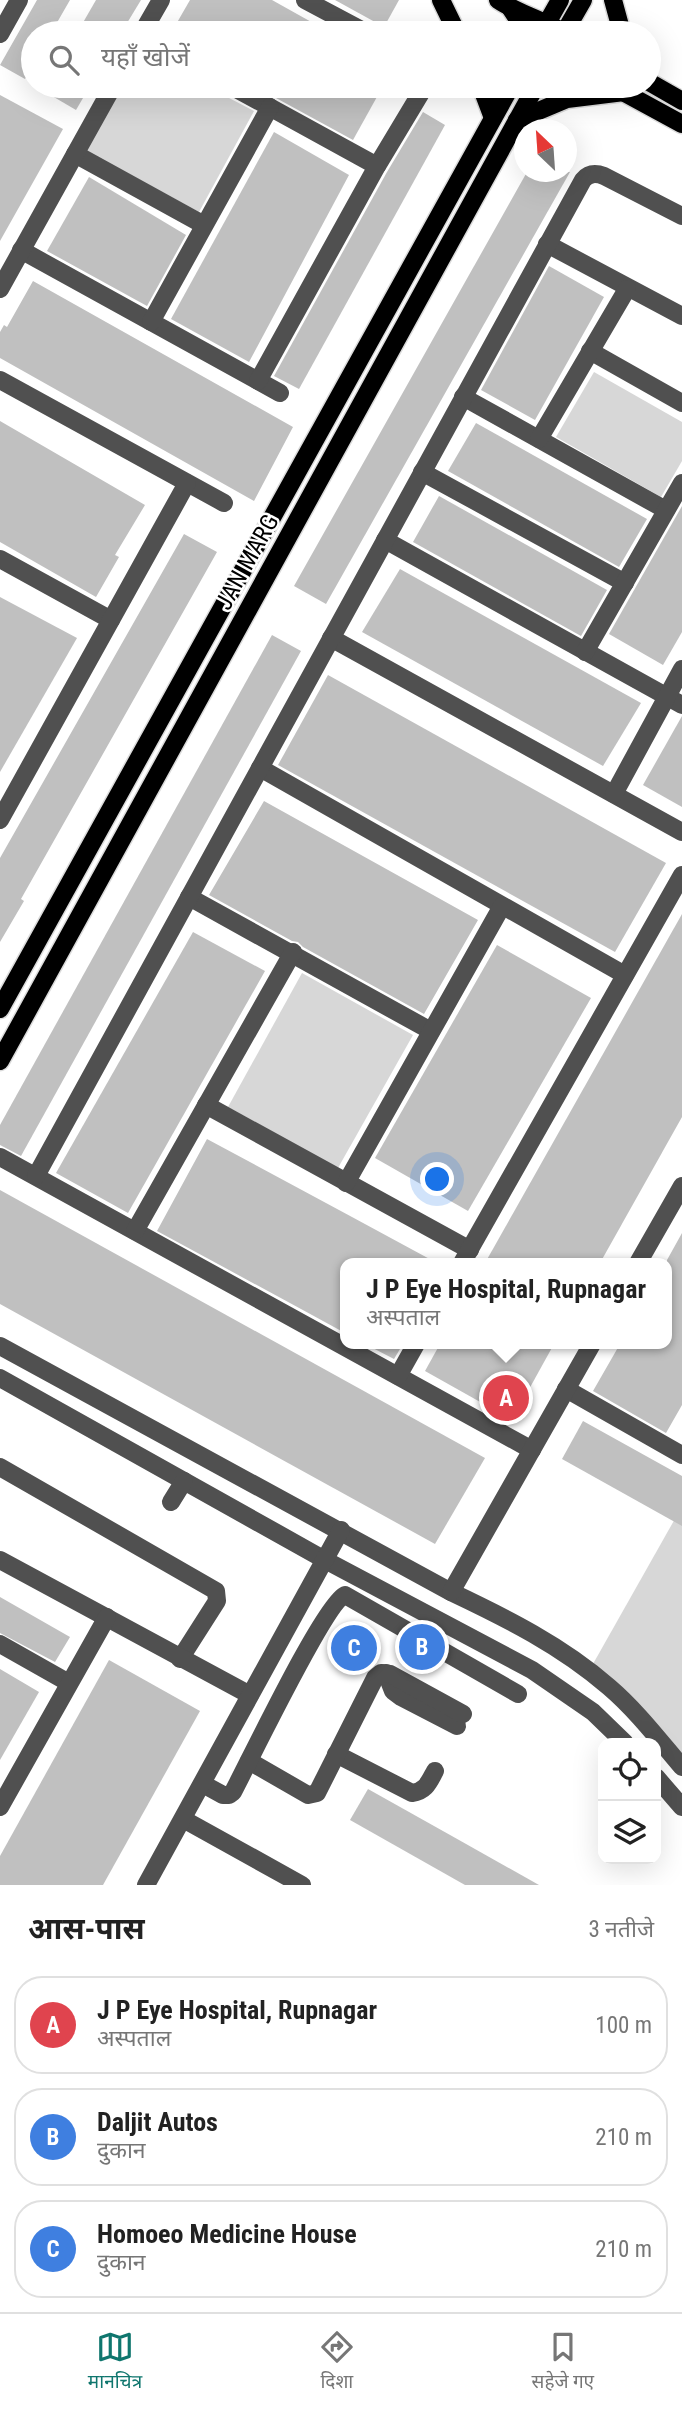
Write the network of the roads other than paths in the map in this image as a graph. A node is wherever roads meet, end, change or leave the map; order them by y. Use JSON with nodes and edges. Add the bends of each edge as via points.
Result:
{"nodes":[{"id":1,"x":19,"y":0,"type":"edge"},
{"id":2,"x":161,"y":0,"type":"edge"},
{"id":3,"x":305,"y":0,"type":"edge"},
{"id":4,"x":441,"y":0,"type":"edge"},
{"id":5,"x":560,"y":0,"type":"edge"},
{"id":6,"x":583,"y":0,"type":"edge"},
{"id":7,"x":613,"y":0,"type":"edge"},
{"id":8,"x":504,"y":4,"type":"edge"},
{"id":9,"x":149,"y":21,"type":"edge"},
{"id":10,"x":344,"y":21,"type":"edge"},
{"id":11,"x":451,"y":21,"type":"edge"},
{"id":12,"x":517,"y":21,"type":"edge"},
{"id":13,"x":532,"y":21,"type":"edge"},
{"id":14,"x":548,"y":21,"type":"edge"},
{"id":15,"x":571,"y":21,"type":"edge"},
{"id":16,"x":619,"y":21,"type":"edge"},
{"id":17,"x":0,"y":34,"type":"edge"},
{"id":18,"x":661,"y":89,"type":"edge"},
{"id":19,"x":106,"y":98,"type":"edge"},
{"id":20,"x":253,"y":98,"type":"edge"},
{"id":21,"x":418,"y":98,"type":"edge"},
{"id":22,"x":486,"y":98,"type":"edge"},
{"id":23,"x":504,"y":98,"type":"edge"},
{"id":24,"x":529,"y":98,"type":"edge"},
{"id":25,"x":572,"y":98,"type":"edge"},
{"id":26,"x":634,"y":98,"type":"edge"},
{"id":27,"x":682,"y":100,"type":"edge"},
{"id":28,"x":270,"y":107,"type":"junction"},
{"id":29,"x":493,"y":118,"type":"junction"},
{"id":30,"x":518,"y":119,"type":"edge"},
{"id":31,"x":519,"y":119,"type":"edge"},
{"id":32,"x":682,"y":124,"type":"edge"},
{"id":33,"x":514,"y":125,"type":"edge"},
{"id":34,"x":75,"y":154,"type":"junction"},
{"id":35,"x":377,"y":166,"type":"junction"},
{"id":36,"x":682,"y":216,"type":"edge"},
{"id":37,"x":204,"y":225,"type":"junction"},
{"id":38,"x":547,"y":244,"type":"junction"},
{"id":39,"x":21,"y":250,"type":"junction"},
{"id":40,"x":0,"y":289,"type":"edge"},
{"id":41,"x":627,"y":289,"type":"junction"},
{"id":42,"x":682,"y":316,"type":"edge"},
{"id":43,"x":151,"y":322,"type":"junction"},
{"id":44,"x":590,"y":351,"type":"junction"},
{"id":45,"x":0,"y":380,"type":"edge"},
{"id":46,"x":258,"y":380,"type":"junction"},
{"id":47,"x":280,"y":393,"type":"dead end"},
{"id":48,"x":463,"y":397,"type":"junction"},
{"id":49,"x":682,"y":403,"type":"edge"},
{"id":50,"x":539,"y":439,"type":"junction"},
{"id":51,"x":422,"y":472,"type":"junction"},
{"id":52,"x":682,"y":483,"type":"edge"},
{"id":53,"x":187,"y":484,"type":"junction"},
{"id":54,"x":224,"y":503,"type":"dead end"},
{"id":55,"x":666,"y":510,"type":"junction"},
{"id":56,"x":385,"y":540,"type":"junction"},
{"id":57,"x":0,"y":559,"type":"edge"},
{"id":58,"x":625,"y":583,"type":"junction"},
{"id":59,"x":111,"y":620,"type":"junction"},
{"id":60,"x":331,"y":638,"type":"junction"},
{"id":61,"x":585,"y":652,"type":"junction"},
{"id":62,"x":682,"y":669,"type":"edge"},
{"id":63,"x":675,"y":701,"type":"edge"},
{"id":64,"x":260,"y":768,"type":"junction"},
{"id":65,"x":614,"y":794,"type":"junction"},
{"id":66,"x":0,"y":820,"type":"edge"},
{"id":67,"x":682,"y":832,"type":"edge"},
{"id":68,"x":682,"y":875,"type":"edge"},
{"id":69,"x":189,"y":897,"type":"junction"},
{"id":70,"x":502,"y":906,"type":"junction"},
{"id":71,"x":293,"y":952,"type":"junction"},
{"id":72,"x":625,"y":975,"type":"junction"},
{"id":73,"x":0,"y":1009,"type":"edge"},
{"id":74,"x":431,"y":1031,"type":"junction"},
{"id":75,"x":0,"y":1061,"type":"edge"},
{"id":76,"x":206,"y":1105,"type":"junction"},
{"id":77,"x":0,"y":1157,"type":"edge"},
{"id":78,"x":36,"y":1176,"type":"junction"},
{"id":79,"x":346,"y":1183,"type":"junction"},
{"id":80,"x":682,"y":1185,"type":"edge"},
{"id":81,"x":135,"y":1231,"type":"junction"},
{"id":82,"x":466,"y":1257,"type":"edge"},
{"id":83,"x":641,"y":1258,"type":"edge"},
{"id":84,"x":340,"y":1344,"type":"edge"},
{"id":85,"x":0,"y":1346,"type":"edge"},
{"id":86,"x":349,"y":1349,"type":"edge"},
{"id":87,"x":413,"y":1349,"type":"edge"},
{"id":88,"x":589,"y":1349,"type":"edge"},
{"id":89,"x":398,"y":1376,"type":"junction"},
{"id":90,"x":1,"y":1381,"type":"edge"},
{"id":91,"x":566,"y":1389,"type":"junction"},
{"id":92,"x":532,"y":1450,"type":"junction"},
{"id":93,"x":682,"y":1453,"type":"edge"},
{"id":94,"x":0,"y":1467,"type":"edge"},
{"id":95,"x":184,"y":1481,"type":"junction"},
{"id":96,"x":171,"y":1503,"type":"dead end"},
{"id":97,"x":341,"y":1530,"type":"junction"},
{"id":98,"x":0,"y":1559,"type":"edge"},
{"id":99,"x":325,"y":1560,"type":"junction"},
{"id":100,"x":451,"y":1591,"type":"junction"},
{"id":101,"x":295,"y":1615,"type":"junction"},
{"id":102,"x":107,"y":1617,"type":"junction"},
{"id":103,"x":319,"y":1627,"type":"junction"},
{"id":104,"x":0,"y":1644,"type":"edge"},
{"id":105,"x":180,"y":1659,"type":"junction"},
{"id":106,"x":69,"y":1683,"type":"junction"},
{"id":107,"x":518,"y":1694,"type":"dead end"},
{"id":108,"x":250,"y":1696,"type":"junction"},
{"id":109,"x":460,"y":1720,"type":"dead end"},
{"id":110,"x":620,"y":1738,"type":"edge"},
{"id":111,"x":336,"y":1754,"type":"junction"},
{"id":112,"x":249,"y":1761,"type":"junction"},
{"id":113,"x":682,"y":1768,"type":"edge"},
{"id":114,"x":435,"y":1771,"type":"dead end"},
{"id":115,"x":7,"y":1778,"type":"edge"},
{"id":116,"x":661,"y":1780,"type":"edge"},
{"id":117,"x":661,"y":1783,"type":"edge"},
{"id":118,"x":203,"y":1784,"type":"junction"},
{"id":119,"x":0,"y":1807,"type":"edge"},
{"id":120,"x":682,"y":1807,"type":"edge"},
{"id":121,"x":183,"y":1819,"type":"junction"},
{"id":122,"x":146,"y":1885,"type":"edge"},
{"id":123,"x":302,"y":1885,"type":"edge"}],
"edges":[{"from":1,"to":17,"type":"street"},
{"from":2,"to":9,"type":"street"},
{"from":3,"to":10,"type":"street"},
{"from":4,"to":11,"type":"main road"},
{"from":5,"to":14,"type":"main road"},
{"from":6,"to":15,"type":"main road"},
{"from":7,"to":16,"type":"main road"},
{"from":8,"to":12,"type":"main road"},
{"from":8,"to":13,"type":"main road"},
{"from":18,"to":27,"type":"main road"},
{"from":19,"to":34,"type":"street"},
{"from":20,"to":28,"type":"street"},
{"from":21,"to":35,"type":"street"},
{"from":22,"to":29,"type":"main road"},
{"from":23,"to":29,"type":"main road"},
{"from":24,"to":30,"type":"main road","name":"JAN MARG"},
{"from":25,"to":31,"type":"main road"},
{"from":26,"to":32,"type":"main road"},
{"from":28,"to":35,"type":"street"},
{"from":28,"to":37,"type":"street"},
{"from":29,"to":73,"type":"main road"},
{"from":33,"to":75,"type":"main road","name":"JAN MARG"},
{"from":34,"to":37,"type":"street"},
{"from":34,"to":39,"type":"street"},
{"from":35,"to":46,"type":"street"},
{"from":36,"to":38,"type":"street","via":[[596,173],[583,180]]},
{"from":37,"to":43,"type":"street"},
{"from":38,"to":41,"type":"street"},
{"from":38,"to":48,"type":"street"},
{"from":39,"to":40,"type":"street"},
{"from":39,"to":43,"type":"street"},
{"from":41,"to":42,"type":"street"},
{"from":41,"to":44,"type":"street"},
{"from":43,"to":46,"type":"street"},
{"from":44,"to":49,"type":"street"},
{"from":44,"to":50,"type":"street"},
{"from":45,"to":53,"type":"street"},
{"from":46,"to":47,"type":"street"},
{"from":48,"to":50,"type":"street"},
{"from":48,"to":51,"type":"street"},
{"from":50,"to":55,"type":"street"},
{"from":51,"to":56,"type":"street"},
{"from":51,"to":58,"type":"street"},
{"from":52,"to":55,"type":"street"},
{"from":53,"to":54,"type":"street"},
{"from":53,"to":59,"type":"street"},
{"from":55,"to":58,"type":"street"},
{"from":56,"to":60,"type":"street"},
{"from":56,"to":61,"type":"street"},
{"from":57,"to":59,"type":"street"},
{"from":58,"to":61,"type":"street"},
{"from":59,"to":66,"type":"street"},
{"from":60,"to":64,"type":"street"},
{"from":60,"to":65,"type":"street"},
{"from":61,"to":63,"type":"street"},
{"from":62,"to":63,"type":"street"},
{"from":63,"to":65,"type":"street"},
{"from":64,"to":69,"type":"street"},
{"from":64,"to":70,"type":"street"},
{"from":65,"to":67,"type":"street"},
{"from":68,"to":72,"type":"street"},
{"from":69,"to":71,"type":"street"},
{"from":69,"to":78,"type":"street"},
{"from":70,"to":72,"type":"street"},
{"from":70,"to":74,"type":"street"},
{"from":71,"to":74,"type":"street"},
{"from":71,"to":76,"type":"street"},
{"from":72,"to":82,"type":"street"},
{"from":74,"to":79,"type":"street"},
{"from":76,"to":79,"type":"street"},
{"from":76,"to":81,"type":"street"},
{"from":77,"to":78,"type":"street"},
{"from":78,"to":81,"type":"street"},
{"from":79,"to":82,"type":"street"},
{"from":80,"to":83,"type":"street"},
{"from":81,"to":84,"type":"street"},
{"from":85,"to":97,"type":"street"},
{"from":86,"to":89,"type":"street"},
{"from":87,"to":89,"type":"street"},
{"from":88,"to":91,"type":"street"},
{"from":89,"to":92,"type":"street"},
{"from":90,"to":95,"type":"street"},
{"from":91,"to":92,"type":"street"},
{"from":91,"to":93,"type":"street"},
{"from":92,"to":100,"type":"street"},
{"from":94,"to":105,"type":"street","via":[[216,1591],[217,1601]]},
{"from":95,"to":96,"type":"street"},
{"from":95,"to":99,"type":"street"},
{"from":97,"to":99,"type":"street"},
{"from":97,"to":100,"type":"street"},
{"from":98,"to":102,"type":"street"},
{"from":99,"to":101,"type":"street"},
{"from":99,"to":110,"type":"street","via":[[532,1670],[593,1712]]},
{"from":100,"to":113,"type":"street","via":[[516,1622],[589,1671],[628,1706]]},
{"from":101,"to":103,"type":"street"},
{"from":101,"to":108,"type":"street"},
{"from":102,"to":105,"type":"street"},
{"from":102,"to":106,"type":"street"},
{"from":103,"to":107,"type":"street","via":[[345,1595]]},
{"from":103,"to":112,"type":"street"},
{"from":104,"to":106,"type":"street"},
{"from":105,"to":108,"type":"street"},
{"from":106,"to":115,"type":"street"},
{"from":108,"to":118,"type":"street"},
{"from":109,"to":111,"type":"street","via":[[401,1697],[393,1691],[387,1673],[377,1675]]},
{"from":111,"to":112,"type":"street","via":[[312,1796]]},
{"from":111,"to":114,"type":"street","via":[[412,1793],[426,1787]]},
{"from":112,"to":118,"type":"street","via":[[229,1795]]},
{"from":113,"to":116,"type":"street"},
{"from":115,"to":119,"type":"street"},
{"from":117,"to":120,"type":"street"},
{"from":118,"to":121,"type":"street"},
{"from":121,"to":122,"type":"street"},
{"from":121,"to":123,"type":"street"}]}
